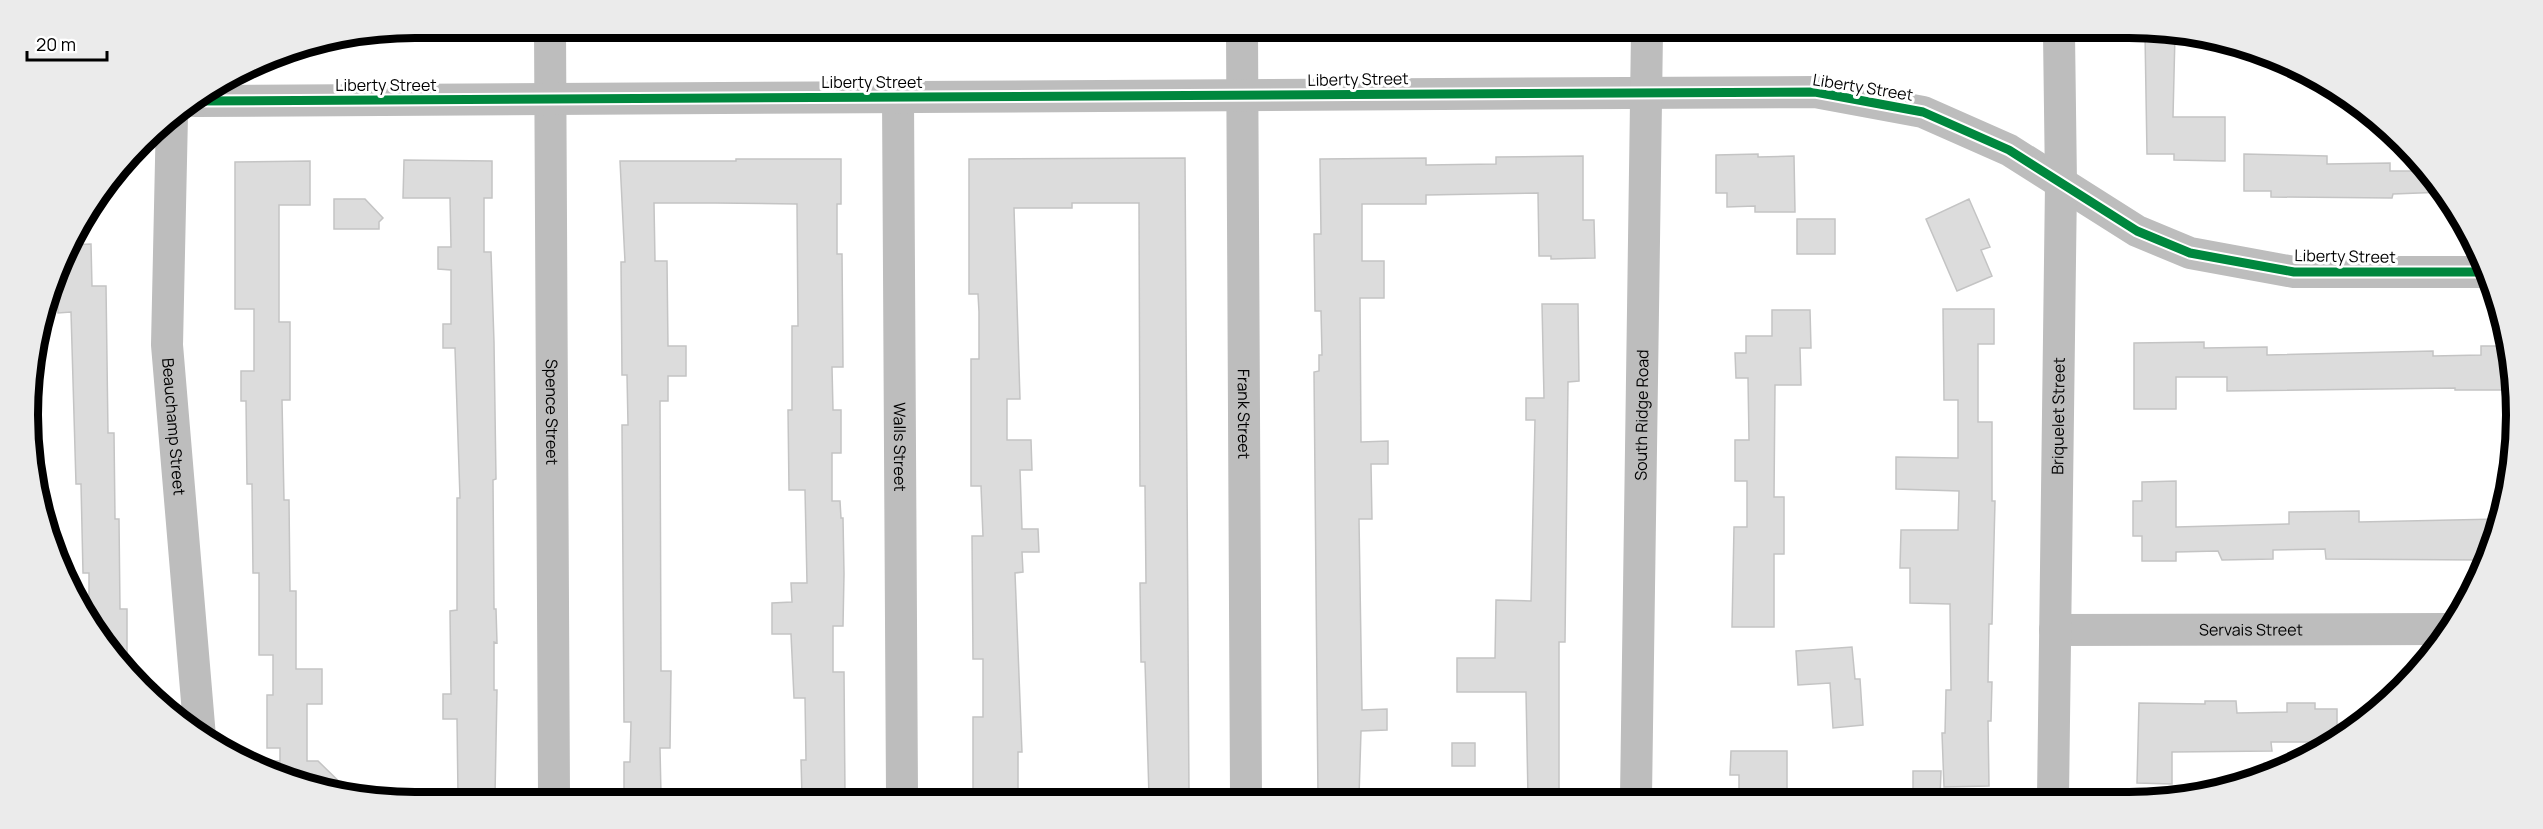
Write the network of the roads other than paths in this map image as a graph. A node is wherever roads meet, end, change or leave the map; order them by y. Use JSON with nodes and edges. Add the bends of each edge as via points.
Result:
{"nodes":[{"id":1,"x":550,"y":37,"type":"edge"},
{"id":2,"x":1242,"y":37,"type":"edge"},
{"id":3,"x":1647,"y":37,"type":"edge"},
{"id":4,"x":2059,"y":37,"type":"edge"},
{"id":5,"x":1646,"y":92,"type":"junction"},
{"id":6,"x":1242,"y":96,"type":"junction"},
{"id":7,"x":898,"y":97,"type":"junction"},
{"id":8,"x":550,"y":99,"type":"junction"},
{"id":9,"x":205,"y":101,"type":"edge"},
{"id":10,"x":172,"y":126,"type":"edge"},
{"id":11,"x":2061,"y":184,"type":"junction"},
{"id":12,"x":2478,"y":272,"type":"edge"},
{"id":13,"x":2438,"y":629,"type":"edge"},
{"id":14,"x":2055,"y":630,"type":"junction"},
{"id":15,"x":199,"y":724,"type":"edge"},
{"id":16,"x":554,"y":792,"type":"edge"},
{"id":17,"x":902,"y":792,"type":"edge"},
{"id":18,"x":1246,"y":792,"type":"edge"},
{"id":19,"x":1636,"y":792,"type":"edge"},
{"id":20,"x":2053,"y":792,"type":"edge"}],
"edges":[{"from":1,"to":8,"type":"street","name":"Spence Street"},
{"from":2,"to":6,"type":"street","name":"Frank Street"},
{"from":3,"to":5,"type":"street","name":"South Ridge Road"},
{"from":4,"to":11,"type":"street","name":"Briquelet Street"},
{"from":5,"to":6,"type":"street","name":"Liberty Street"},
{"from":5,"to":11,"type":"street","name":"Liberty Street","via":[[1815,92],[1923,112],[2009,150]]},
{"from":5,"to":19,"type":"street","name":"South Ridge Road"},
{"from":6,"to":7,"type":"street","name":"Liberty Street"},
{"from":6,"to":18,"type":"street","name":"Frank Street"},
{"from":7,"to":8,"type":"street","name":"Liberty Street"},
{"from":7,"to":17,"type":"street","name":"Walls Street"},
{"from":8,"to":9,"type":"street","name":"Liberty Street"},
{"from":8,"to":16,"type":"street","name":"Spence Street"},
{"from":10,"to":15,"type":"street","name":"Beauchamp Street","via":[[167,345]]},
{"from":11,"to":12,"type":"street","name":"Liberty Street","via":[[2137,231],[2190,253],[2294,272]]},
{"from":11,"to":14,"type":"street","name":"Briquelet Street"},
{"from":13,"to":14,"type":"street","name":"Servais Street"},
{"from":14,"to":20,"type":"street","name":"Briquelet Street"}]}
